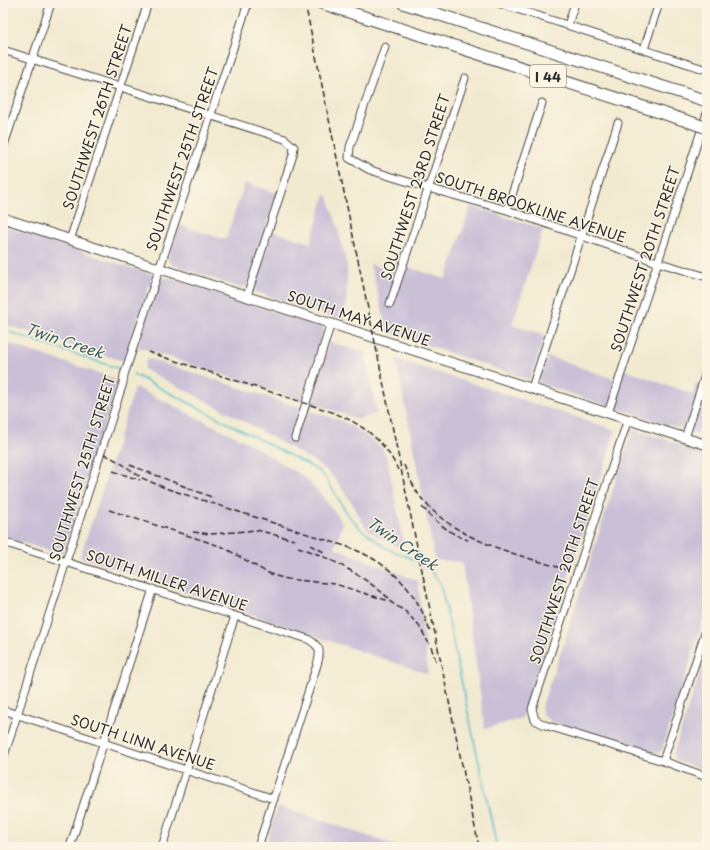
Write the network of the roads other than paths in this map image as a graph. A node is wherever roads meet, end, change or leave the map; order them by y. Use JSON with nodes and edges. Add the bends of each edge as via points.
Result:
{"nodes":[{"id":1,"x":51,"y":3,"type":"edge"},
{"id":2,"x":148,"y":3,"type":"edge"},
{"id":3,"x":248,"y":3,"type":"edge"},
{"id":4,"x":321,"y":3,"type":"edge"},
{"id":5,"x":403,"y":3,"type":"edge"},
{"id":6,"x":498,"y":3,"type":"edge"},
{"id":7,"x":575,"y":3,"type":"edge"},
{"id":8,"x":659,"y":3,"type":"edge"},
{"id":9,"x":568,"y":25,"type":"junction"},
{"id":10,"x":385,"y":47,"type":"dead end"},
{"id":11,"x":3,"y":50,"type":"edge"},
{"id":12,"x":644,"y":50,"type":"junction"},
{"id":13,"x":32,"y":60,"type":"junction"},
{"id":14,"x":707,"y":70,"type":"edge"},
{"id":15,"x":465,"y":78,"type":"dead end"},
{"id":16,"x":120,"y":87,"type":"junction"},
{"id":17,"x":702,"y":99,"type":"edge"},
{"id":18,"x":542,"y":103,"type":"dead end"},
{"id":19,"x":707,"y":113,"type":"edge"},
{"id":20,"x":210,"y":116,"type":"junction"},
{"id":21,"x":618,"y":124,"type":"dead end"},
{"id":22,"x":707,"y":128,"type":"edge"},
{"id":23,"x":3,"y":148,"type":"edge"},
{"id":24,"x":428,"y":188,"type":"junction"},
{"id":25,"x":507,"y":210,"type":"junction"},
{"id":26,"x":3,"y":218,"type":"edge"},
{"id":27,"x":582,"y":235,"type":"junction"},
{"id":28,"x":70,"y":240,"type":"junction"},
{"id":29,"x":657,"y":262,"type":"junction"},
{"id":30,"x":159,"y":268,"type":"junction"},
{"id":31,"x":707,"y":277,"type":"edge"},
{"id":32,"x":247,"y":296,"type":"junction"},
{"id":33,"x":390,"y":304,"type":"dead end"},
{"id":34,"x":331,"y":323,"type":"junction"},
{"id":35,"x":707,"y":369,"type":"edge"},
{"id":36,"x":532,"y":388,"type":"junction"},
{"id":37,"x":608,"y":413,"type":"junction"},
{"id":38,"x":628,"y":419,"type":"junction"},
{"id":39,"x":295,"y":438,"type":"dead end"},
{"id":40,"x":685,"y":438,"type":"junction"},
{"id":41,"x":707,"y":445,"type":"edge"},
{"id":42,"x":3,"y":542,"type":"edge"},
{"id":43,"x":66,"y":561,"type":"junction"},
{"id":44,"x":153,"y":589,"type":"junction"},
{"id":45,"x":235,"y":616,"type":"junction"},
{"id":46,"x":707,"y":627,"type":"edge"},
{"id":47,"x":3,"y":710,"type":"edge"},
{"id":48,"x":17,"y":714,"type":"junction"},
{"id":49,"x":104,"y":744,"type":"junction"},
{"id":50,"x":3,"y":758,"type":"edge"},
{"id":51,"x":663,"y":761,"type":"junction"},
{"id":52,"x":187,"y":770,"type":"junction"},
{"id":53,"x":707,"y":777,"type":"edge"},
{"id":54,"x":274,"y":799,"type":"junction"},
{"id":55,"x":70,"y":847,"type":"edge"},
{"id":56,"x":162,"y":847,"type":"edge"},
{"id":57,"x":258,"y":847,"type":"edge"}],
"edges":[{"from":1,"to":13,"type":"street"},
{"from":2,"to":16,"type":"street","name":"SOUTHWEST 26TH STREET"},
{"from":3,"to":20,"type":"street","name":"SOUTHWEST 25TH STREET"},
{"from":4,"to":22,"type":"highway","number":"I 44","bridge":true},
{"from":5,"to":17,"type":"highway","number":"I 44"},
{"from":6,"to":9,"type":"street"},
{"from":7,"to":9,"type":"street"},
{"from":8,"to":12,"type":"street"},
{"from":9,"to":12,"type":"street"},
{"from":10,"to":24,"type":"street","name":"SOUTH BROOKLINE AVENUE","via":[[350,147],[349,158],[370,170]]},
{"from":11,"to":13,"type":"street"},
{"from":12,"to":14,"type":"street"},
{"from":13,"to":16,"type":"street"},
{"from":13,"to":23,"type":"street"},
{"from":15,"to":24,"type":"street","name":"SOUTHWEST 23RD STREET"},
{"from":16,"to":20,"type":"street"},
{"from":16,"to":28,"type":"street","name":"SOUTHWEST 26TH STREET"},
{"from":18,"to":25,"type":"street"},
{"from":19,"to":29,"type":"street","name":"SOUTHWEST 20TH STREET"},
{"from":20,"to":30,"type":"street","name":"SOUTHWEST 25TH STREET"},
{"from":20,"to":32,"type":"street","via":[[285,139],[294,147],[294,155]]},
{"from":21,"to":27,"type":"street"},
{"from":24,"to":25,"type":"street","name":"SOUTH BROOKLINE AVENUE"},
{"from":24,"to":33,"type":"street","name":"SOUTHWEST 23RD STREET"},
{"from":25,"to":27,"type":"street","name":"SOUTH BROOKLINE AVENUE"},
{"from":26,"to":28,"type":"main road","name":"SOUTH MAY AVENUE"},
{"from":27,"to":29,"type":"street","name":"SOUTH BROOKLINE AVENUE"},
{"from":27,"to":36,"type":"street"},
{"from":28,"to":30,"type":"main road","name":"SOUTH MAY AVENUE"},
{"from":29,"to":31,"type":"street","name":"SOUTH BROOKLINE AVENUE"},
{"from":29,"to":37,"type":"street","name":"SOUTHWEST 20TH STREET"},
{"from":30,"to":32,"type":"main road","name":"SOUTH MAY AVENUE"},
{"from":30,"to":43,"type":"street","name":"SOUTHWEST 25TH STREET"},
{"from":32,"to":34,"type":"main road","name":"SOUTH MAY AVENUE"},
{"from":34,"to":36,"type":"main road","name":"SOUTH MAY AVENUE"},
{"from":34,"to":39,"type":"street"},
{"from":35,"to":40,"type":"street"},
{"from":36,"to":37,"type":"main road","name":"SOUTH MAY AVENUE"},
{"from":37,"to":38,"type":"main road","name":"SOUTH MAY AVENUE"},
{"from":38,"to":40,"type":"main road","name":"SOUTH MAY AVENUE"},
{"from":38,"to":51,"type":"street","name":"SOUTHWEST 20TH STREET","via":[[532,709],[535,720],[545,725]]},
{"from":40,"to":41,"type":"main road","name":"SOUTH MAY AVENUE"},
{"from":42,"to":43,"type":"street","name":"SOUTH MILLER AVENUE"},
{"from":43,"to":44,"type":"street","name":"SOUTH MILLER AVENUE"},
{"from":43,"to":48,"type":"street","name":"SOUTHWEST 25TH STREET"},
{"from":44,"to":45,"type":"street","name":"SOUTH MILLER AVENUE"},
{"from":44,"to":49,"type":"street"},
{"from":45,"to":52,"type":"street"},
{"from":45,"to":54,"type":"street","name":"SOUTH MILLER AVENUE","via":[[308,639],[319,648],[320,656]]},
{"from":46,"to":51,"type":"street"},
{"from":47,"to":48,"type":"street","name":"SOUTH LINN AVENUE"},
{"from":48,"to":49,"type":"street","name":"SOUTH LINN AVENUE"},
{"from":48,"to":50,"type":"street","name":"SOUTHWEST 25TH STREET"},
{"from":49,"to":52,"type":"street","name":"SOUTH LINN AVENUE"},
{"from":49,"to":55,"type":"street"},
{"from":51,"to":53,"type":"street"},
{"from":52,"to":54,"type":"street","name":"SOUTH LINN AVENUE"},
{"from":52,"to":56,"type":"street"},
{"from":54,"to":57,"type":"street"}]}
